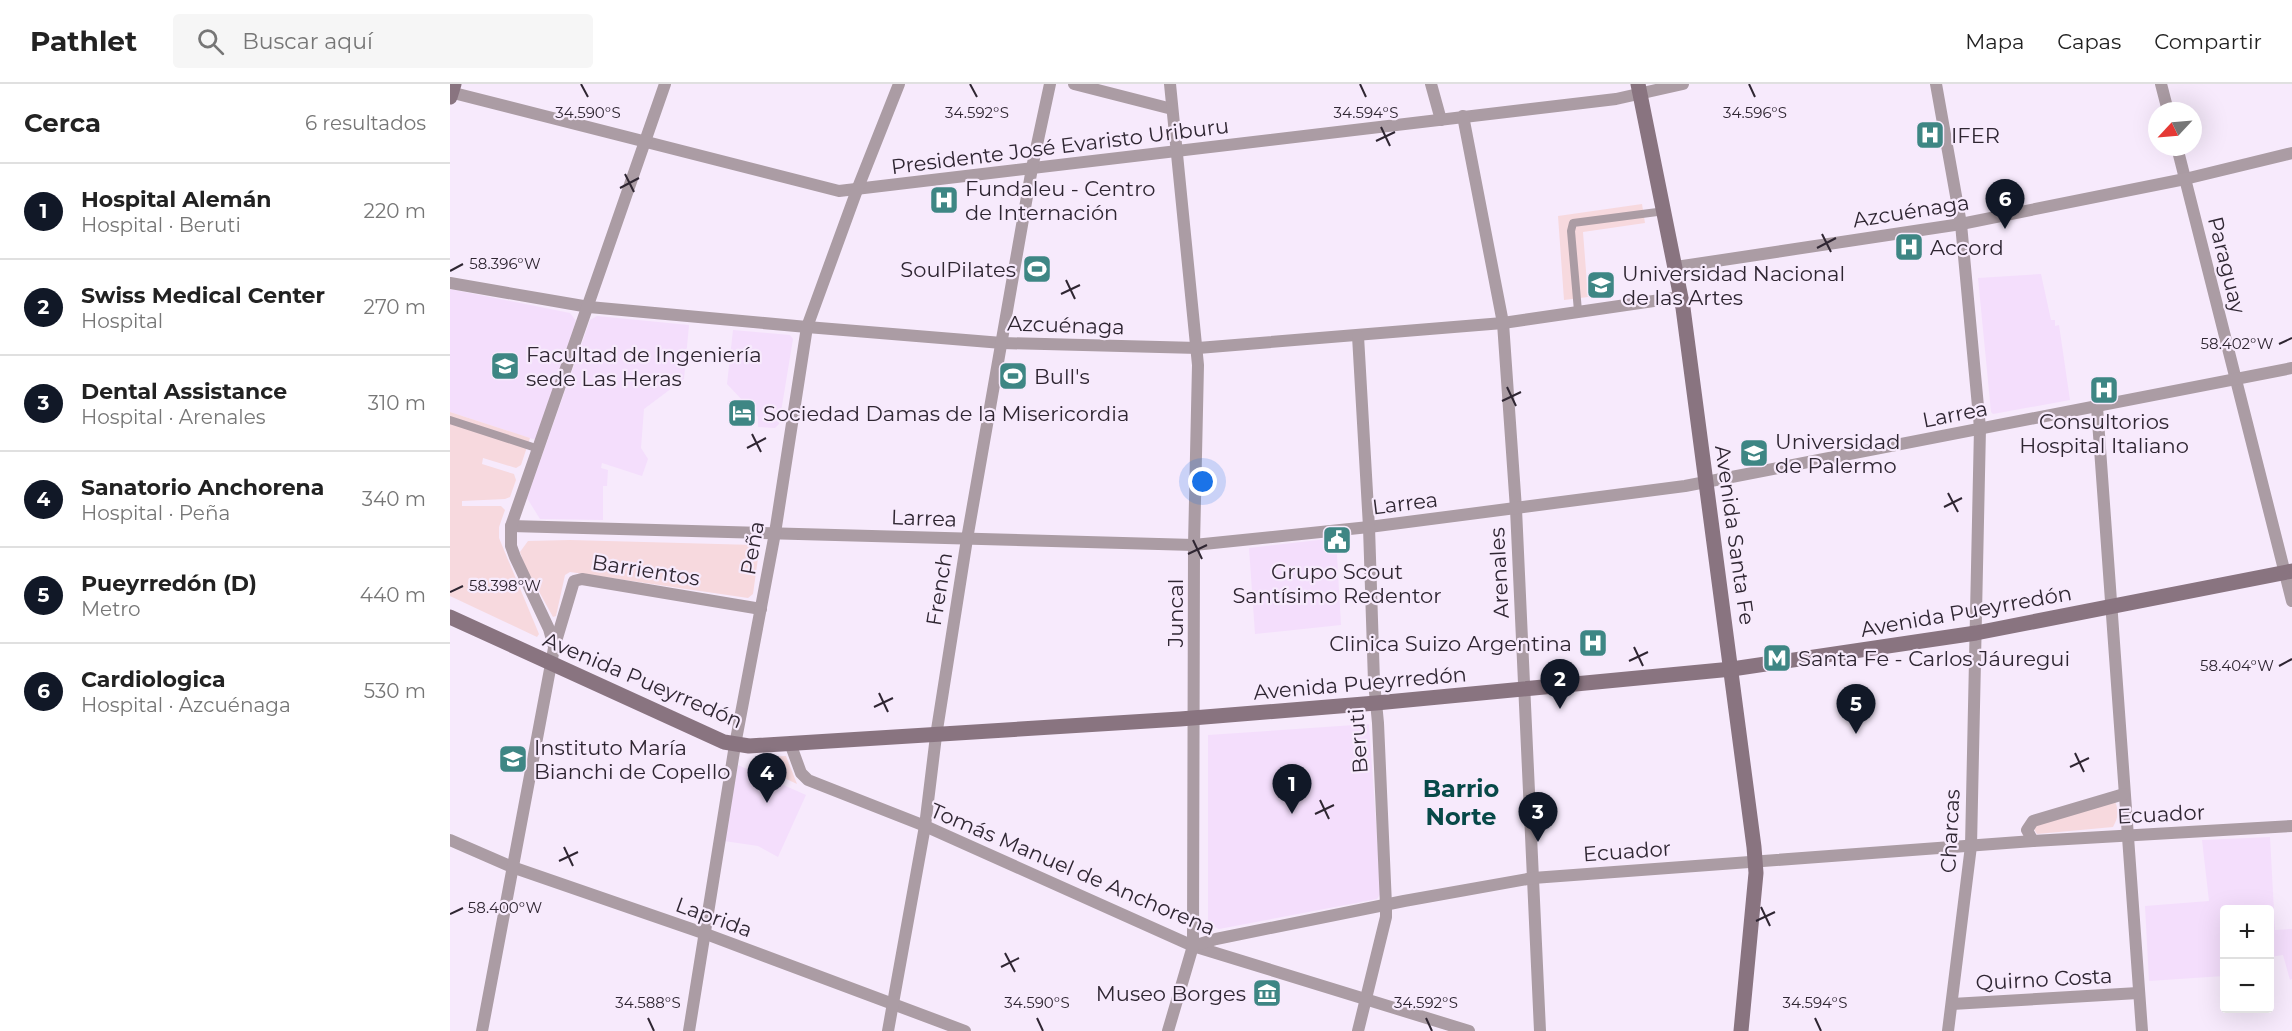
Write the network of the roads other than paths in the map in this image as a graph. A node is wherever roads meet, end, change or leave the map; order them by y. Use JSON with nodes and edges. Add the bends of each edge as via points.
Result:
{"nodes":[{"id":1,"x":665,"y":84,"type":"edge"},
{"id":2,"x":898,"y":84,"type":"edge"},
{"id":3,"x":1050,"y":84,"type":"edge"},
{"id":4,"x":1074,"y":84,"type":"edge"},
{"id":5,"x":1170,"y":84,"type":"edge"},
{"id":6,"x":1431,"y":84,"type":"edge"},
{"id":7,"x":1683,"y":84,"type":"edge"},
{"id":8,"x":1936,"y":84,"type":"edge"},
{"id":9,"x":2161,"y":84,"type":"edge"},
{"id":10,"x":1640,"y":89,"type":"edge"},
{"id":11,"x":451,"y":91,"type":"edge"},
{"id":12,"x":2166,"y":102,"type":"edge"},
{"id":13,"x":1172,"y":109,"type":"junction"},
{"id":14,"x":1463,"y":116,"type":"junction"},
{"id":15,"x":1441,"y":120,"type":"junction"},
{"id":16,"x":644,"y":142,"type":"junction"},
{"id":17,"x":1178,"y":151,"type":"junction"},
{"id":18,"x":2292,"y":153,"type":"edge"},
{"id":19,"x":2179,"y":156,"type":"edge"},
{"id":20,"x":1032,"y":168,"type":"junction"},
{"id":21,"x":2185,"y":179,"type":"junction"},
{"id":22,"x":857,"y":190,"type":"junction"},
{"id":23,"x":1665,"y":211,"type":"junction"},
{"id":24,"x":1961,"y":224,"type":"junction"},
{"id":25,"x":1676,"y":267,"type":"junction"},
{"id":26,"x":450,"y":283,"type":"edge"},
{"id":27,"x":1681,"y":297,"type":"junction"},
{"id":28,"x":589,"y":307,"type":"junction"},
{"id":29,"x":1578,"y":311,"type":"junction"},
{"id":30,"x":1503,"y":323,"type":"junction"},
{"id":31,"x":807,"y":327,"type":"junction"},
{"id":32,"x":1358,"y":336,"type":"junction"},
{"id":33,"x":1002,"y":343,"type":"junction"},
{"id":34,"x":1198,"y":348,"type":"junction"},
{"id":35,"x":2292,"y":368,"type":"edge"},
{"id":36,"x":2236,"y":380,"type":"junction"},
{"id":37,"x":2097,"y":407,"type":"junction"},
{"id":38,"x":450,"y":420,"type":"edge"},
{"id":39,"x":1980,"y":429,"type":"junction"},
{"id":40,"x":539,"y":448,"type":"junction"},
{"id":41,"x":1706,"y":482,"type":"junction"},
{"id":42,"x":1515,"y":508,"type":"junction"},
{"id":43,"x":512,"y":526,"type":"junction"},
{"id":44,"x":1369,"y":527,"type":"junction"},
{"id":45,"x":775,"y":533,"type":"junction"},
{"id":46,"x":967,"y":539,"type":"junction"},
{"id":47,"x":1194,"y":545,"type":"junction"},
{"id":48,"x":2288,"y":572,"type":"edge"},
{"id":49,"x":2292,"y":601,"type":"edge"},
{"id":50,"x":2111,"y":607,"type":"junction"},
{"id":51,"x":761,"y":609,"type":"junction"},
{"id":52,"x":450,"y":617,"type":"edge"},
{"id":53,"x":1976,"y":633,"type":"junction"},
{"id":54,"x":554,"y":648,"type":"junction"},
{"id":55,"x":552,"y":664,"type":"junction"},
{"id":56,"x":1732,"y":669,"type":"junction"},
{"id":57,"x":1524,"y":690,"type":"junction"},
{"id":58,"x":1376,"y":704,"type":"junction"},
{"id":59,"x":1194,"y":718,"type":"junction"},
{"id":60,"x":936,"y":736,"type":"junction"},
{"id":61,"x":790,"y":743,"type":"junction"},
{"id":62,"x":735,"y":745,"type":"junction"},
{"id":63,"x":2124,"y":794,"type":"junction"},
{"id":64,"x":925,"y":826,"type":"junction"},
{"id":65,"x":2292,"y":826,"type":"edge"},
{"id":66,"x":2127,"y":835,"type":"junction"},
{"id":67,"x":450,"y":840,"type":"edge"},
{"id":68,"x":2033,"y":841,"type":"junction"},
{"id":69,"x":1971,"y":846,"type":"junction"},
{"id":70,"x":1755,"y":862,"type":"junction"},
{"id":71,"x":512,"y":867,"type":"junction"},
{"id":72,"x":1533,"y":878,"type":"junction"},
{"id":73,"x":1386,"y":905,"type":"junction"},
{"id":74,"x":1247,"y":933,"type":"junction"},
{"id":75,"x":706,"y":934,"type":"junction"},
{"id":76,"x":1193,"y":946,"type":"junction"},
{"id":77,"x":1242,"y":960,"type":"junction"},
{"id":78,"x":2138,"y":993,"type":"junction"},
{"id":79,"x":1366,"y":999,"type":"junction"},
{"id":80,"x":1952,"y":1004,"type":"junction"},
{"id":81,"x":893,"y":1005,"type":"junction"},
{"id":82,"x":482,"y":1031,"type":"edge"},
{"id":83,"x":689,"y":1031,"type":"edge"},
{"id":84,"x":888,"y":1031,"type":"edge"},
{"id":85,"x":965,"y":1031,"type":"edge"},
{"id":86,"x":1168,"y":1031,"type":"edge"},
{"id":87,"x":1358,"y":1031,"type":"edge"},
{"id":88,"x":1469,"y":1031,"type":"edge"},
{"id":89,"x":1540,"y":1031,"type":"edge"},
{"id":90,"x":1741,"y":1031,"type":"edge"},
{"id":91,"x":1948,"y":1031,"type":"edge"},
{"id":92,"x":2142,"y":1031,"type":"edge"}],
"edges":[{"from":1,"to":16,"type":"street"},
{"from":2,"to":22,"type":"street","name":"Peña"},
{"from":3,"to":20,"type":"street","name":"French"},
{"from":4,"to":13,"type":"street"},
{"from":5,"to":13,"type":"street","name":"Juncal"},
{"from":6,"to":15,"type":"street"},
{"from":7,"to":10,"type":"street","name":"Presidente José Evaristo Uriburu"},
{"from":8,"to":24,"type":"street","name":"Charcas"},
{"from":9,"to":12,"type":"street"},
{"from":10,"to":14,"type":"street","name":"Presidente José Evaristo Uriburu","via":[[1616,99]]},
{"from":10,"to":23,"type":"main road","name":"Avenida Santa Fe"},
{"from":11,"to":16,"type":"street","name":"Presidente José Evaristo Uriburu"},
{"from":13,"to":17,"type":"street","name":"Juncal"},
{"from":14,"to":15,"type":"street","name":"Presidente José Evaristo Uriburu"},
{"from":14,"to":30,"type":"street","name":"Arenales"},
{"from":15,"to":17,"type":"street","name":"Presidente José Evaristo Uriburu"},
{"from":16,"to":22,"type":"street","name":"Presidente José Evaristo Uriburu","via":[[839,191]]},
{"from":16,"to":28,"type":"street"},
{"from":17,"to":20,"type":"street","name":"Presidente José Evaristo Uriburu"},
{"from":17,"to":34,"type":"street","name":"Juncal"},
{"from":18,"to":21,"type":"street","name":"Azcuénaga"},
{"from":19,"to":21,"type":"street","name":"Paraguay"},
{"from":20,"to":22,"type":"street","name":"Presidente José Evaristo Uriburu"},
{"from":20,"to":33,"type":"street","name":"French"},
{"from":21,"to":24,"type":"street","name":"Azcuénaga"},
{"from":21,"to":36,"type":"street","name":"Paraguay"},
{"from":22,"to":31,"type":"street","name":"Peña"},
{"from":23,"to":25,"type":"main road","name":"Avenida Santa Fe"},
{"from":23,"to":29,"type":"street","via":[[1573,223]]},
{"from":24,"to":25,"type":"street","name":"Azcuénaga"},
{"from":24,"to":39,"type":"street","name":"Charcas"},
{"from":25,"to":27,"type":"main road","name":"Avenida Santa Fe"},
{"from":26,"to":28,"type":"street","name":"Azcuénaga"},
{"from":27,"to":29,"type":"street","name":"Azcuénaga"},
{"from":27,"to":41,"type":"main road","name":"Avenida Santa Fe"},
{"from":28,"to":31,"type":"street","name":"Azcuénaga"},
{"from":28,"to":40,"type":"street"},
{"from":29,"to":30,"type":"street","name":"Azcuénaga"},
{"from":30,"to":32,"type":"street","name":"Azcuénaga"},
{"from":30,"to":42,"type":"street","name":"Arenales"},
{"from":31,"to":33,"type":"street","name":"Azcuénaga"},
{"from":31,"to":45,"type":"street","name":"Peña"},
{"from":32,"to":34,"type":"street","name":"Azcuénaga"},
{"from":32,"to":44,"type":"street","name":"Beruti"},
{"from":33,"to":34,"type":"street","name":"Azcuénaga"},
{"from":33,"to":46,"type":"street","name":"French"},
{"from":34,"to":47,"type":"street","name":"Juncal"},
{"from":35,"to":36,"type":"street","name":"Larrea"},
{"from":36,"to":37,"type":"street","name":"Larrea"},
{"from":36,"to":48,"type":"street","name":"Paraguay"},
{"from":37,"to":39,"type":"street","name":"Larrea"},
{"from":37,"to":50,"type":"street"},
{"from":38,"to":40,"type":"street"},
{"from":39,"to":41,"type":"street","name":"Larrea"},
{"from":39,"to":53,"type":"street","name":"Charcas"},
{"from":40,"to":43,"type":"street"},
{"from":41,"to":42,"type":"street","name":"Larrea"},
{"from":41,"to":56,"type":"main road","name":"Avenida Santa Fe"},
{"from":42,"to":44,"type":"street","name":"Larrea"},
{"from":42,"to":57,"type":"street","name":"Arenales"},
{"from":43,"to":45,"type":"street","name":"Larrea"},
{"from":43,"to":54,"type":"street","via":[[515,557]]},
{"from":44,"to":47,"type":"street","name":"Larrea"},
{"from":44,"to":58,"type":"street","name":"Beruti"},
{"from":45,"to":46,"type":"street","name":"Larrea"},
{"from":45,"to":51,"type":"street","name":"Peña"},
{"from":46,"to":47,"type":"street","name":"Larrea"},
{"from":46,"to":60,"type":"street","name":"French"},
{"from":47,"to":59,"type":"street","name":"Juncal"},
{"from":48,"to":49,"type":"street","name":"Paraguay"},
{"from":48,"to":50,"type":"main road","name":"Avenida Pueyrredón"},
{"from":50,"to":53,"type":"main road","name":"Avenida Pueyrredón"},
{"from":50,"to":63,"type":"street"},
{"from":51,"to":54,"type":"street","name":"Barrientos","via":[[577,579],[571,586]]},
{"from":51,"to":62,"type":"street","name":"Peña"},
{"from":52,"to":55,"type":"main road","name":"Avenida Pueyrredón"},
{"from":53,"to":56,"type":"main road","name":"Avenida Pueyrredón"},
{"from":53,"to":69,"type":"street","name":"Charcas"},
{"from":54,"to":55,"type":"street","name":"Barrientos"},
{"from":55,"to":62,"type":"main road","name":"Avenida Pueyrredón"},
{"from":55,"to":71,"type":"street","name":"Barrientos"},
{"from":56,"to":57,"type":"main road","name":"Avenida Pueyrredón"},
{"from":56,"to":70,"type":"main road","name":"Avenida Santa Fe"},
{"from":57,"to":58,"type":"main road","name":"Avenida Pueyrredón"},
{"from":57,"to":72,"type":"street","name":"Arenales"},
{"from":58,"to":59,"type":"main road","name":"Avenida Pueyrredón"},
{"from":58,"to":73,"type":"street","name":"Beruti"},
{"from":59,"to":60,"type":"main road","name":"Avenida Pueyrredón"},
{"from":59,"to":76,"type":"street","name":"Juncal"},
{"from":60,"to":61,"type":"main road","name":"Avenida Pueyrredón"},
{"from":60,"to":64,"type":"street","name":"French"},
{"from":61,"to":62,"type":"main road","name":"Avenida Pueyrredón"},
{"from":61,"to":64,"type":"street","name":"Tomás Manuel de Anchorena","via":[[801,773],[808,780]]},
{"from":62,"to":75,"type":"street","name":"Peña"},
{"from":63,"to":66,"type":"street"},
{"from":63,"to":68,"type":"street","name":"Ecuador","via":[[2033,821],[2027,830]]},
{"from":64,"to":76,"type":"street","name":"Tomás Manuel de Anchorena"},
{"from":64,"to":81,"type":"street","name":"French"},
{"from":65,"to":66,"type":"street","name":"Ecuador"},
{"from":66,"to":68,"type":"street","name":"Ecuador"},
{"from":66,"to":78,"type":"street"},
{"from":67,"to":71,"type":"street","name":"Laprida"},
{"from":68,"to":69,"type":"street","name":"Ecuador"},
{"from":69,"to":70,"type":"street","name":"Ecuador"},
{"from":69,"to":80,"type":"street","name":"Charcas"},
{"from":70,"to":72,"type":"street","name":"Ecuador"},
{"from":70,"to":90,"type":"main road","name":"Avenida Santa Fe"},
{"from":71,"to":75,"type":"street","name":"Laprida"},
{"from":71,"to":82,"type":"street","name":"Barrientos"},
{"from":72,"to":73,"type":"street","name":"Ecuador"},
{"from":72,"to":89,"type":"street","name":"Arenales"},
{"from":73,"to":74,"type":"street","name":"Ecuador"},
{"from":73,"to":79,"type":"street","name":"Beruti"},
{"from":74,"to":76,"type":"street","name":"Ecuador"},
{"from":74,"to":77,"type":"street","via":[[1236,947]]},
{"from":75,"to":81,"type":"street","name":"Laprida"},
{"from":75,"to":83,"type":"street","name":"Peña"},
{"from":76,"to":77,"type":"street","name":"Tomás Manuel de Anchorena"},
{"from":76,"to":86,"type":"street","name":"Juncal"},
{"from":77,"to":79,"type":"street","name":"Tomás Manuel de Anchorena"},
{"from":78,"to":80,"type":"street","name":"Quirno Costa"},
{"from":78,"to":92,"type":"street"},
{"from":79,"to":87,"type":"street","name":"Beruti"},
{"from":79,"to":88,"type":"street","name":"Tomás Manuel de Anchorena"},
{"from":80,"to":91,"type":"street","name":"Charcas"},
{"from":81,"to":84,"type":"street","name":"French"},
{"from":81,"to":85,"type":"street","name":"Laprida"}]}
